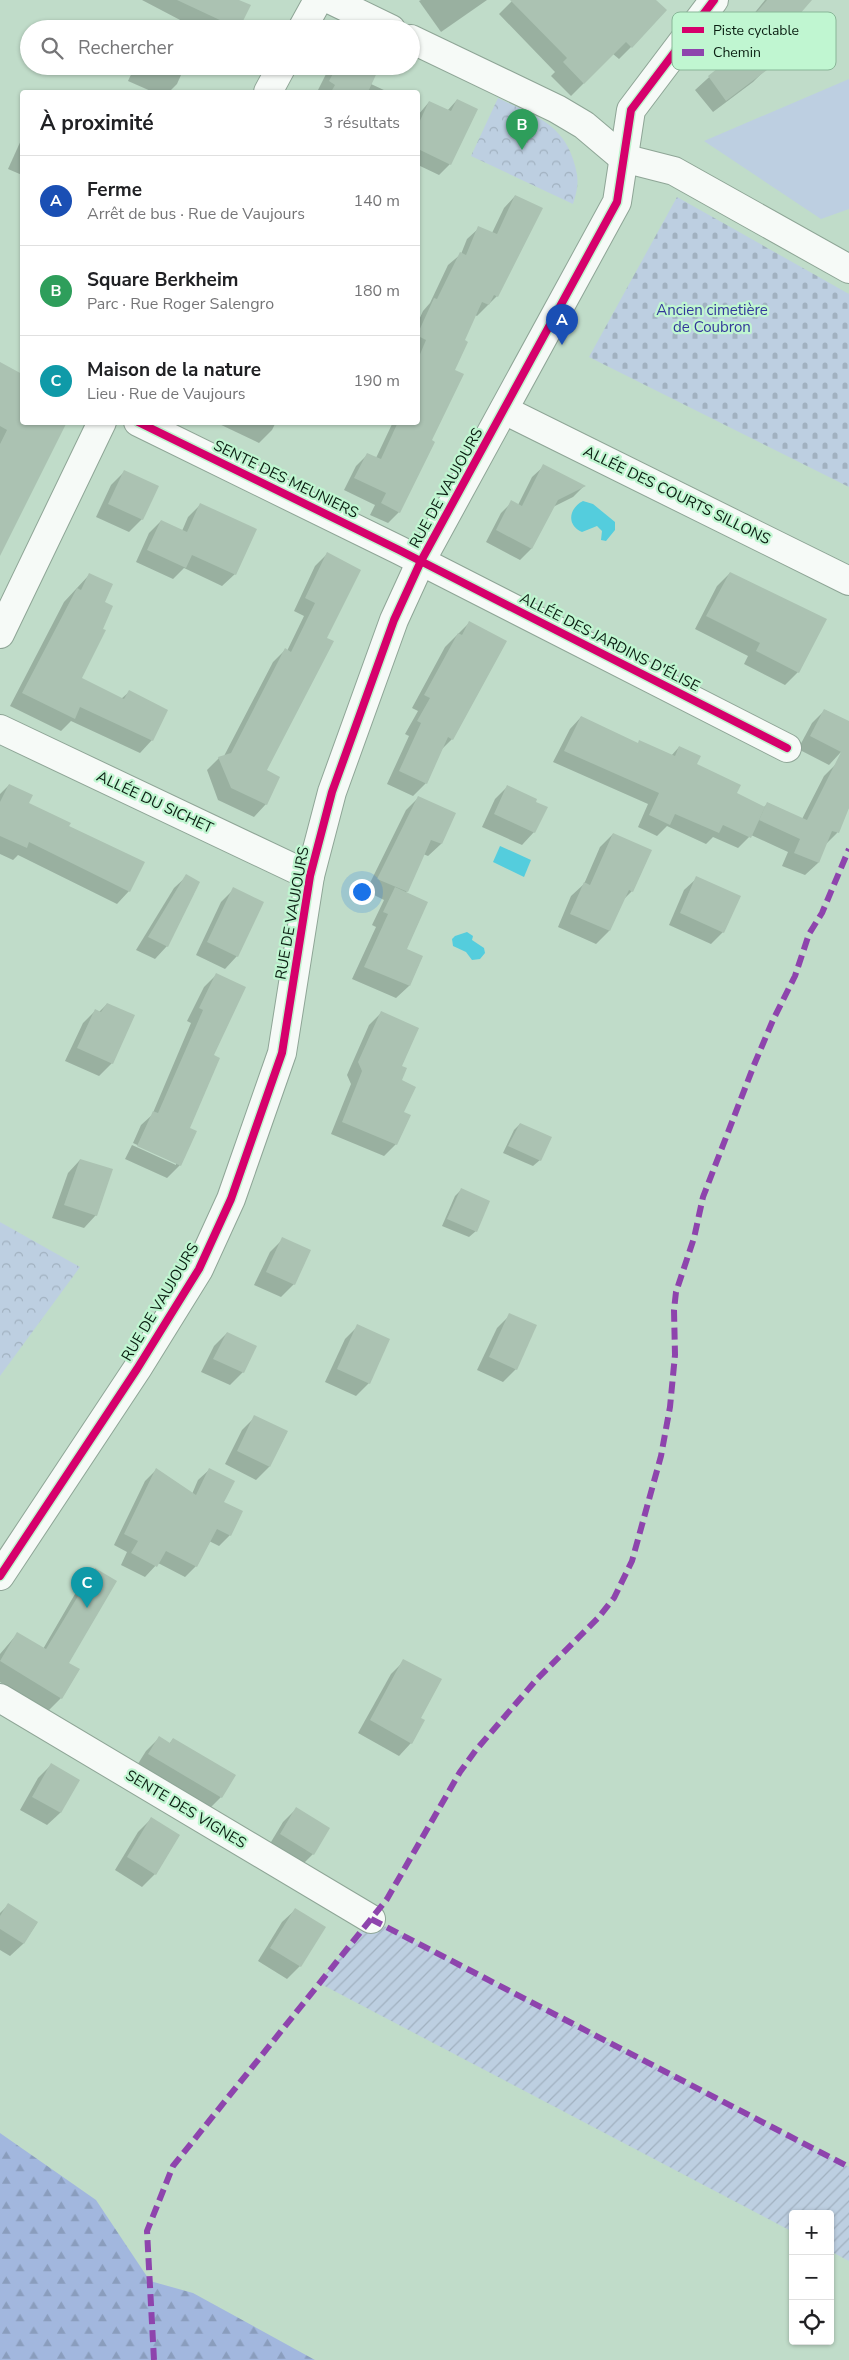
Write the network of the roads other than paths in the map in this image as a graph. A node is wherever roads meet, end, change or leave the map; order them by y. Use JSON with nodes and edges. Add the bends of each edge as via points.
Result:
{"nodes":[{"id":1,"x":318,"y":0,"type":"edge"},
{"id":2,"x":331,"y":0,"type":"edge"},
{"id":3,"x":307,"y":20,"type":"edge"},
{"id":4,"x":372,"y":20,"type":"edge"},
{"id":5,"x":420,"y":43,"type":"edge"},
{"id":6,"x":672,"y":52,"type":"edge"},
{"id":7,"x":277,"y":75,"type":"edge"},
{"id":8,"x":269,"y":90,"type":"edge"},
{"id":9,"x":623,"y":158,"type":"junction"},
{"id":10,"x":849,"y":269,"type":"edge"},
{"id":11,"x":504,"y":410,"type":"junction"},
{"id":12,"x":101,"y":425,"type":"edge"},
{"id":13,"x":144,"y":425,"type":"edge"},
{"id":14,"x":421,"y":561,"type":"junction"},
{"id":15,"x":849,"y":581,"type":"edge"},
{"id":16,"x":0,"y":634,"type":"edge"},
{"id":17,"x":0,"y":729,"type":"edge"},
{"id":18,"x":787,"y":748,"type":"dead end"},
{"id":19,"x":310,"y":876,"type":"junction"},
{"id":20,"x":0,"y":1576,"type":"edge"},
{"id":21,"x":0,"y":1698,"type":"edge"},
{"id":22,"x":371,"y":1919,"type":"dead end"}],
"edges":[{"from":1,"to":3,"type":"street"},
{"from":2,"to":4,"type":"street"},
{"from":5,"to":9,"type":"street","via":[[557,109],[584,125]]},
{"from":6,"to":9,"type":"street","name":"RUE DE VAUJOURS","via":[[632,110]]},
{"from":7,"to":8,"type":"street"},
{"from":9,"to":10,"type":"street","via":[[674,171]]},
{"from":9,"to":11,"type":"street","name":"RUE DE VAUJOURS","via":[[617,202]]},
{"from":11,"to":14,"type":"street","name":"RUE DE VAUJOURS"},
{"from":11,"to":15,"type":"street","name":"ALLÉE DES COURTS SILLONS"},
{"from":12,"to":16,"type":"street"},
{"from":13,"to":14,"type":"street","name":"SENTE DES MEUNIERS"},
{"from":14,"to":18,"type":"street","name":"ALLÉE DES JARDINS D'ÉLISE"},
{"from":14,"to":19,"type":"street","name":"RUE DE VAUJOURS","via":[[394,620],[336,783]]},
{"from":17,"to":19,"type":"street","name":"ALLÉE DU SICHET"},
{"from":19,"to":20,"type":"street","name":"RUE DE VAUJOURS","via":[[282,1053],[231,1199],[199,1269]]},
{"from":21,"to":22,"type":"street","name":"SENTE DES VIGNES"}]}
